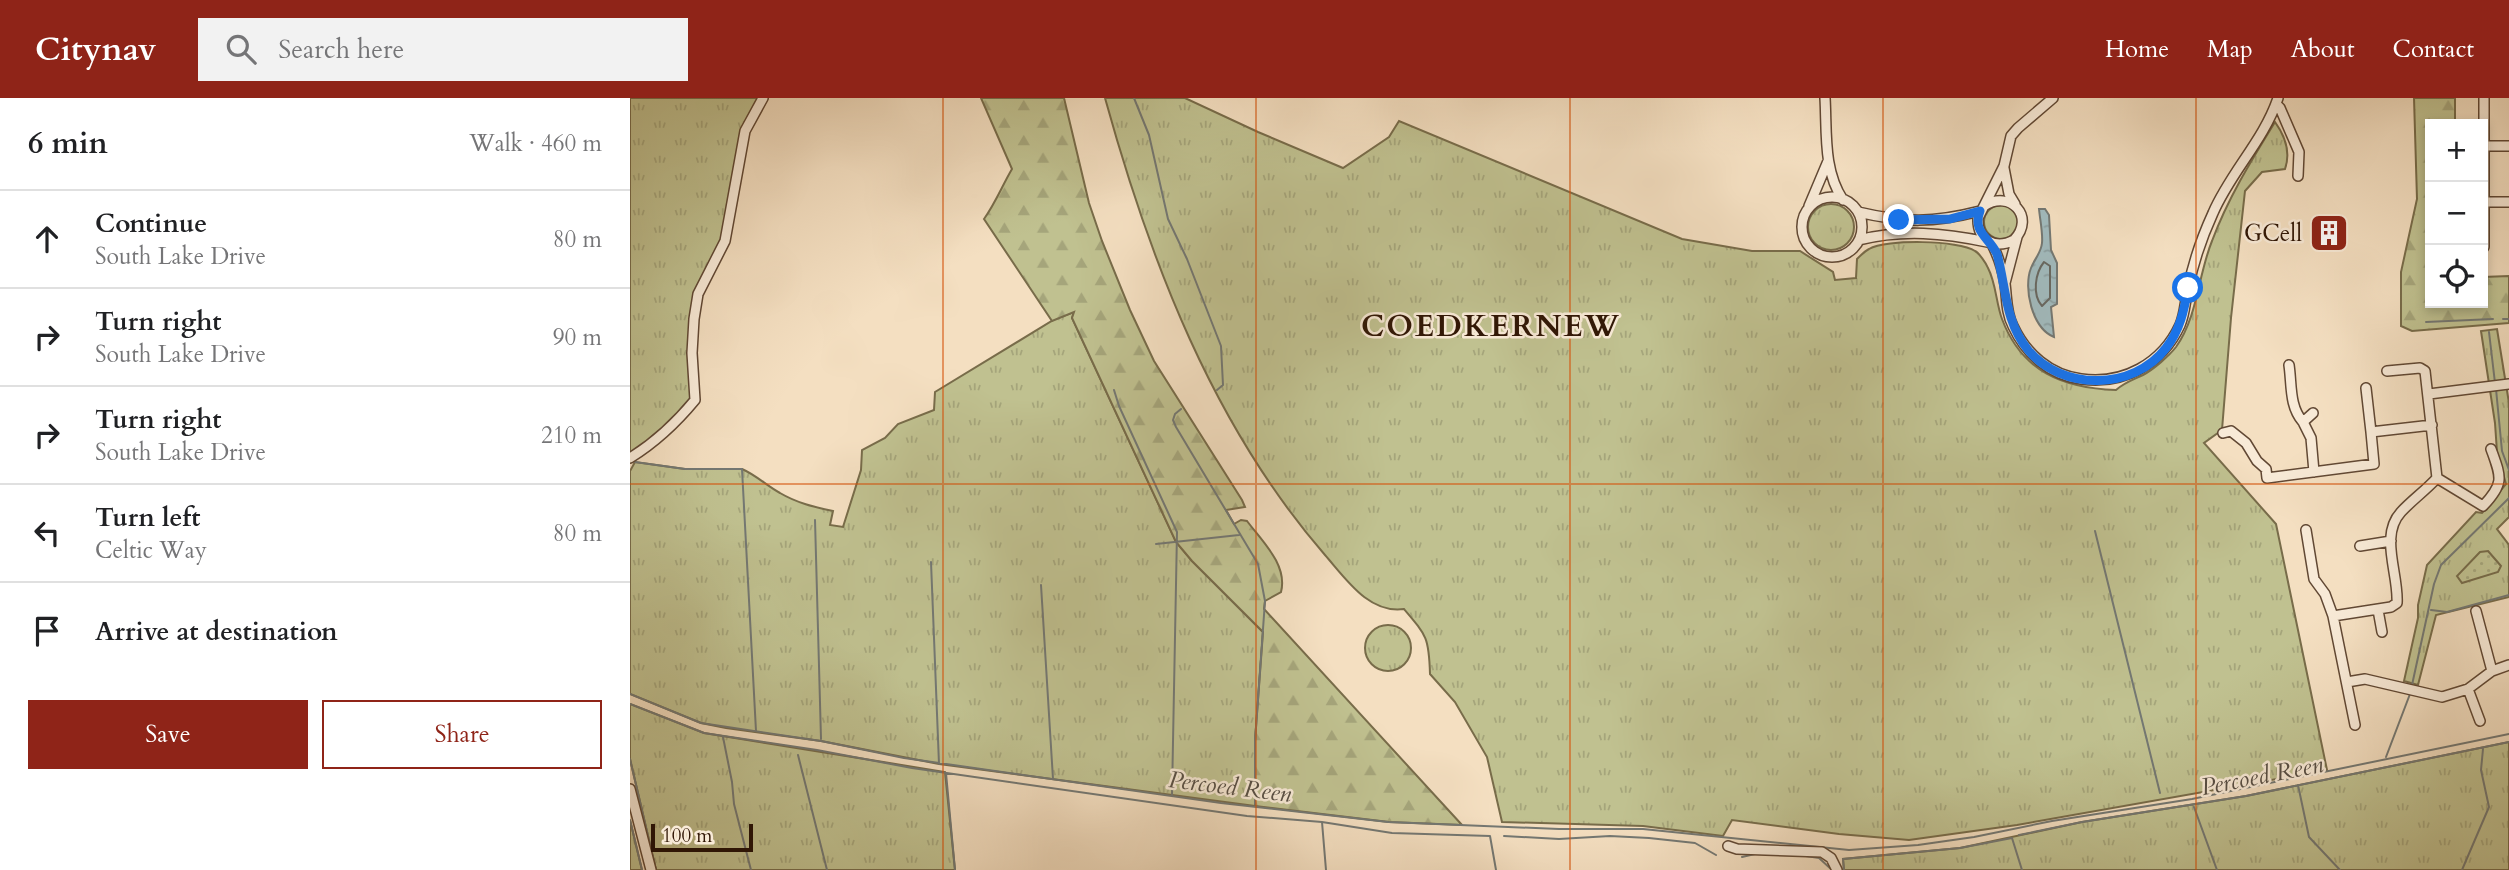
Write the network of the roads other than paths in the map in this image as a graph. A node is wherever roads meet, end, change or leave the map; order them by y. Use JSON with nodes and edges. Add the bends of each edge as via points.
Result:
{"nodes":[{"id":1,"x":763,"y":98,"type":"edge"},
{"id":2,"x":1825,"y":98,"type":"edge"},
{"id":3,"x":2053,"y":98,"type":"edge"},
{"id":4,"x":2484,"y":98,"type":"edge"},
{"id":5,"x":2277,"y":101,"type":"edge"},
{"id":6,"x":2484,"y":119,"type":"edge"},
{"id":7,"x":2488,"y":146,"type":"edge"},
{"id":8,"x":2509,"y":146,"type":"edge"},
{"id":9,"x":1828,"y":159,"type":"junction"},
{"id":10,"x":2004,"y":166,"type":"junction"},
{"id":11,"x":2298,"y":176,"type":"dead end"},
{"id":12,"x":1843,"y":200,"type":"junction"},
{"id":13,"x":2488,"y":202,"type":"edge"},
{"id":14,"x":2509,"y":202,"type":"edge"},
{"id":15,"x":2016,"y":206,"type":"junction"},
{"id":16,"x":1808,"y":208,"type":"junction"},
{"id":17,"x":1982,"y":208,"type":"junction"},
{"id":18,"x":1858,"y":212,"type":"junction"},
{"id":19,"x":2017,"y":237,"type":"junction"},
{"id":20,"x":1859,"y":240,"type":"junction"},
{"id":21,"x":1990,"y":243,"type":"junction"},
{"id":22,"x":2005,"y":283,"type":"junction"},
{"id":23,"x":2289,"y":365,"type":"dead end"},
{"id":24,"x":2387,"y":371,"type":"dead end"},
{"id":25,"x":2506,"y":385,"type":"edge"},
{"id":26,"x":2367,"y":388,"type":"dead end"},
{"id":27,"x":2429,"y":394,"type":"junction"},
{"id":28,"x":2314,"y":413,"type":"dead end"},
{"id":29,"x":2303,"y":422,"type":"junction"},
{"id":30,"x":2432,"y":425,"type":"junction"},
{"id":31,"x":2371,"y":432,"type":"junction"},
{"id":32,"x":2223,"y":433,"type":"dead end"},
{"id":33,"x":2491,"y":449,"type":"dead end"},
{"id":34,"x":630,"y":458,"type":"edge"},
{"id":35,"x":2314,"y":472,"type":"junction"},
{"id":36,"x":2437,"y":478,"type":"junction"},
{"id":37,"x":2306,"y":530,"type":"dead end"},
{"id":38,"x":2390,"y":541,"type":"junction"},
{"id":39,"x":2360,"y":546,"type":"dead end"},
{"id":40,"x":2378,"y":610,"type":"junction"},
{"id":41,"x":2476,"y":611,"type":"dead end"},
{"id":42,"x":2333,"y":616,"type":"junction"},
{"id":43,"x":2382,"y":632,"type":"dead end"},
{"id":44,"x":2509,"y":665,"type":"edge"},
{"id":45,"x":2491,"y":671,"type":"junction"},
{"id":46,"x":2347,"y":682,"type":"junction"},
{"id":47,"x":2468,"y":689,"type":"junction"},
{"id":48,"x":2480,"y":721,"type":"dead end"},
{"id":49,"x":2355,"y":724,"type":"dead end"},
{"id":50,"x":630,"y":789,"type":"edge"},
{"id":51,"x":1728,"y":846,"type":"dead end"},
{"id":52,"x":651,"y":870,"type":"edge"},
{"id":53,"x":1837,"y":870,"type":"edge"}],
"edges":[{"from":1,"to":34,"type":"street","via":[[745,131],[725,241],[698,294],[692,352],[695,400],[675,424]]},
{"from":2,"to":9,"type":"street"},
{"from":3,"to":10,"type":"street","via":[[2014,132]]},
{"from":4,"to":6,"type":"street"},
{"from":5,"to":11,"type":"street","via":[[2297,146]]},
{"from":5,"to":22,"type":"street","via":[[2214,210],[2181,324],[2165,350],[2144,367],[2122,377],[2092,381],[2048,367],[2028,351],[2012,324]]},
{"from":7,"to":8,"type":"street"},
{"from":9,"to":12,"type":"street"},
{"from":9,"to":16,"type":"street"},
{"from":10,"to":15,"type":"street"},
{"from":10,"to":17,"type":"street"},
{"from":12,"to":16,"type":"street","via":[[1824,198]]},
{"from":12,"to":18,"type":"street"},
{"from":13,"to":14,"type":"street"},
{"from":15,"to":17,"type":"street","via":[[1998,200]]},
{"from":15,"to":19,"type":"street","via":[[2023,225]]},
{"from":16,"to":20,"type":"street","via":[[1802,231],[1816,253],[1842,256]]},
{"from":17,"to":18,"type":"street","via":[[1950,219],[1888,220]]},
{"from":17,"to":21,"type":"street","via":[[1978,226]]},
{"from":18,"to":20,"type":"street"},
{"from":19,"to":21,"type":"street","via":[[2007,244]]},
{"from":19,"to":22,"type":"street"},
{"from":20,"to":21,"type":"street","via":[[1943,233]]},
{"from":21,"to":22,"type":"street"},
{"from":23,"to":29,"type":"street","via":[[2292,401]]},
{"from":24,"to":27,"type":"street","via":[[2420,368],[2425,371]]},
{"from":25,"to":27,"type":"street"},
{"from":26,"to":31,"type":"street"},
{"from":27,"to":30,"type":"street"},
{"from":28,"to":29,"type":"street"},
{"from":29,"to":35,"type":"street","via":[[2311,439]]},
{"from":30,"to":31,"type":"street"},
{"from":30,"to":36,"type":"street"},
{"from":31,"to":35,"type":"street","via":[[2374,464]]},
{"from":32,"to":35,"type":"street","via":[[2231,431],[2246,443],[2266,469],[2267,478]]},
{"from":33,"to":36,"type":"street","via":[[2499,486],[2483,506]]},
{"from":36,"to":38,"type":"street","via":[[2399,513]]},
{"from":37,"to":42,"type":"street","via":[[2314,579]]},
{"from":38,"to":39,"type":"street"},
{"from":38,"to":40,"type":"street","via":[[2397,603]]},
{"from":40,"to":42,"type":"street"},
{"from":40,"to":43,"type":"street"},
{"from":41,"to":45,"type":"street"},
{"from":42,"to":46,"type":"street"},
{"from":44,"to":45,"type":"street"},
{"from":45,"to":47,"type":"street"},
{"from":46,"to":47,"type":"street","via":[[2365,679],[2442,697]]},
{"from":46,"to":49,"type":"street"},
{"from":47,"to":48,"type":"street"},
{"from":50,"to":52,"type":"street"},
{"from":51,"to":53,"type":"street","via":[[1822,852]]}]}
